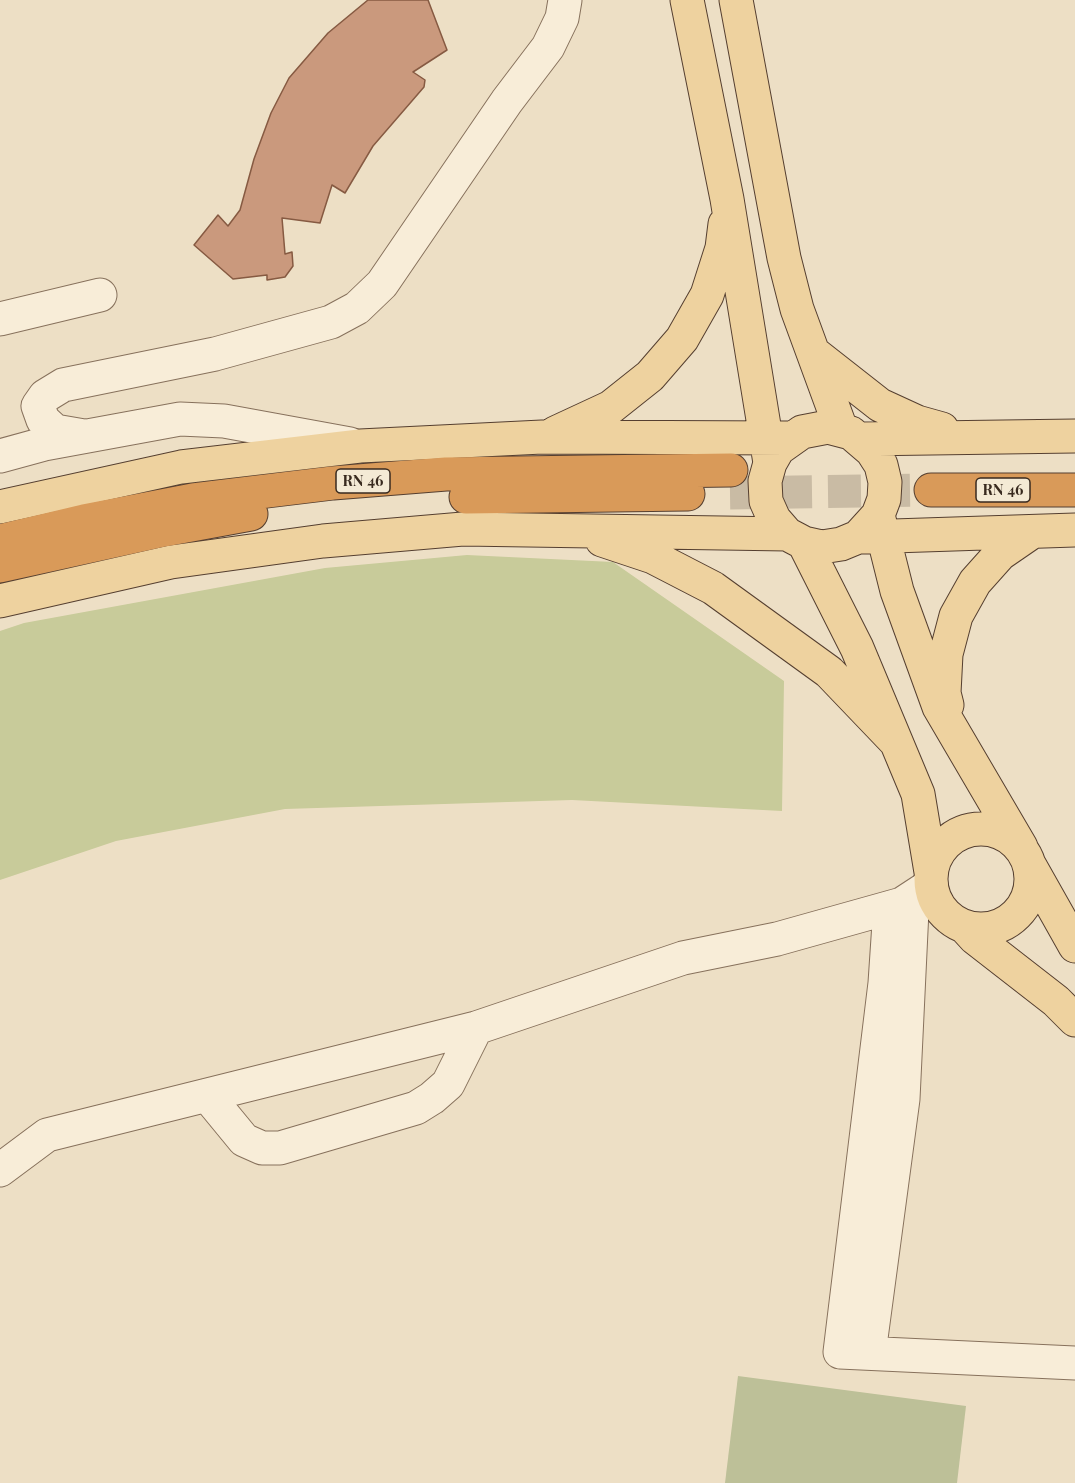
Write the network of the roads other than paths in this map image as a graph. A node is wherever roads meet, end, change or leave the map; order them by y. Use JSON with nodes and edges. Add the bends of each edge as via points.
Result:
{"nodes":[{"id":1,"x":565,"y":0,"type":"edge"},
{"id":2,"x":687,"y":0,"type":"edge"},
{"id":3,"x":736,"y":0,"type":"edge"},
{"id":4,"x":727,"y":199,"type":"junction"},
{"id":5,"x":100,"y":295,"type":"dead end"},
{"id":6,"x":0,"y":319,"type":"edge"},
{"id":7,"x":810,"y":350,"type":"junction"},
{"id":8,"x":851,"y":434,"type":"junction"},
{"id":9,"x":994,"y":435,"type":"junction"},
{"id":10,"x":84,"y":436,"type":"junction"},
{"id":11,"x":1075,"y":436,"type":"edge"},
{"id":12,"x":542,"y":437,"type":"junction"},
{"id":13,"x":360,"y":446,"type":"junction"},
{"id":14,"x":775,"y":446,"type":"junction"},
{"id":15,"x":0,"y":456,"type":"edge"},
{"id":16,"x":1075,"y":469,"type":"edge"},
{"id":17,"x":1075,"y":490,"type":"edge"},
{"id":18,"x":0,"y":507,"type":"edge"},
{"id":19,"x":873,"y":529,"type":"junction"},
{"id":20,"x":560,"y":530,"type":"junction"},
{"id":21,"x":1075,"y":530,"type":"edge"},
{"id":22,"x":1032,"y":532,"type":"junction"},
{"id":23,"x":795,"y":538,"type":"junction"},
{"id":24,"x":0,"y":541,"type":"edge"},
{"id":25,"x":0,"y":567,"type":"edge"},
{"id":26,"x":0,"y":601,"type":"edge"},
{"id":27,"x":952,"y":731,"type":"junction"},
{"id":28,"x":896,"y":742,"type":"junction"},
{"id":29,"x":1025,"y":857,"type":"junction"},
{"id":30,"x":916,"y":891,"type":"junction"},
{"id":31,"x":964,"y":926,"type":"junction"},
{"id":32,"x":1075,"y":946,"type":"edge"},
{"id":33,"x":1075,"y":1020,"type":"edge"},
{"id":34,"x":476,"y":1028,"type":"junction"},
{"id":35,"x":207,"y":1095,"type":"junction"},
{"id":36,"x":0,"y":1170,"type":"edge"},
{"id":37,"x":1075,"y":1363,"type":"edge"}],
"edges":[{"from":1,"to":10,"type":"street","via":[[562,18],[548,48],[507,101],[382,284],[357,308],[331,322],[215,354],[63,385],[45,396],[38,406],[43,420],[56,431]]},
{"from":2,"to":4,"type":"main road"},
{"from":3,"to":7,"type":"main road","via":[[784,258]]},
{"from":4,"to":12,"type":"main road","via":[[719,258],[707,295],[682,339],[650,376],[611,407]]},
{"from":4,"to":14,"type":"main road"},
{"from":5,"to":6,"type":"street"},
{"from":7,"to":8,"type":"main road"},
{"from":7,"to":9,"type":"main road","via":[[880,405],[917,422],[955,432]]},
{"from":8,"to":9,"type":"main road"},
{"from":8,"to":14,"type":"main road","via":[[815,428]]},
{"from":8,"to":19,"type":"main road","via":[[872,451],[885,482]]},
{"from":9,"to":11,"type":"main road"},
{"from":10,"to":13,"type":"street","via":[[180,419],[224,421]]},
{"from":10,"to":15,"type":"street"},
{"from":12,"to":13,"type":"main road"},
{"from":12,"to":14,"type":"main road"},
{"from":13,"to":18,"type":"main road","via":[[181,467]]},
{"from":14,"to":23,"type":"main road","via":[[765,482],[766,501],[774,519]]},
{"from":16,"to":17,"type":"highway","number":"RN 46","via":[[931,479]]},
{"from":19,"to":22,"type":"main road"},
{"from":19,"to":23,"type":"main road","via":[[841,544],[822,547]]},
{"from":19,"to":27,"type":"main road","via":[[925,672]]},
{"from":20,"to":23,"type":"main road"},
{"from":20,"to":26,"type":"main road","via":[[463,529],[323,541],[171,562]]},
{"from":20,"to":28,"type":"main road","via":[[653,557],[713,588],[829,672]]},
{"from":21,"to":22,"type":"main road"},
{"from":22,"to":27,"type":"main road","via":[[1000,554],[975,582],[956,616],[946,654],[944,693]]},
{"from":23,"to":28,"type":"main road","via":[[858,648]]},
{"from":24,"to":25,"type":"highway","number":"RN 46","via":[[193,501],[333,483],[446,474],[730,481],[340,503],[164,530]]},
{"from":27,"to":29,"type":"main road"},
{"from":28,"to":30,"type":"main road","via":[[918,794]]},
{"from":29,"to":30,"type":"main road","via":[[1008,837],[992,830],[960,834],[946,843]]},
{"from":29,"to":31,"type":"main road","via":[[1032,882],[1020,910],[995,928]]},
{"from":29,"to":32,"type":"main road"},
{"from":30,"to":31,"type":"main road"},
{"from":30,"to":34,"type":"street","via":[[777,939],[682,958]]},
{"from":30,"to":37,"type":"street","via":[[885,983],[854,1352]]},
{"from":31,"to":33,"type":"main road"},
{"from":34,"to":35,"type":"street"},
{"from":34,"to":35,"type":"street","via":[[448,1084],[416,1108],[280,1148],[262,1148],[244,1140]]},
{"from":35,"to":36,"type":"street","via":[[47,1134]]}]}
